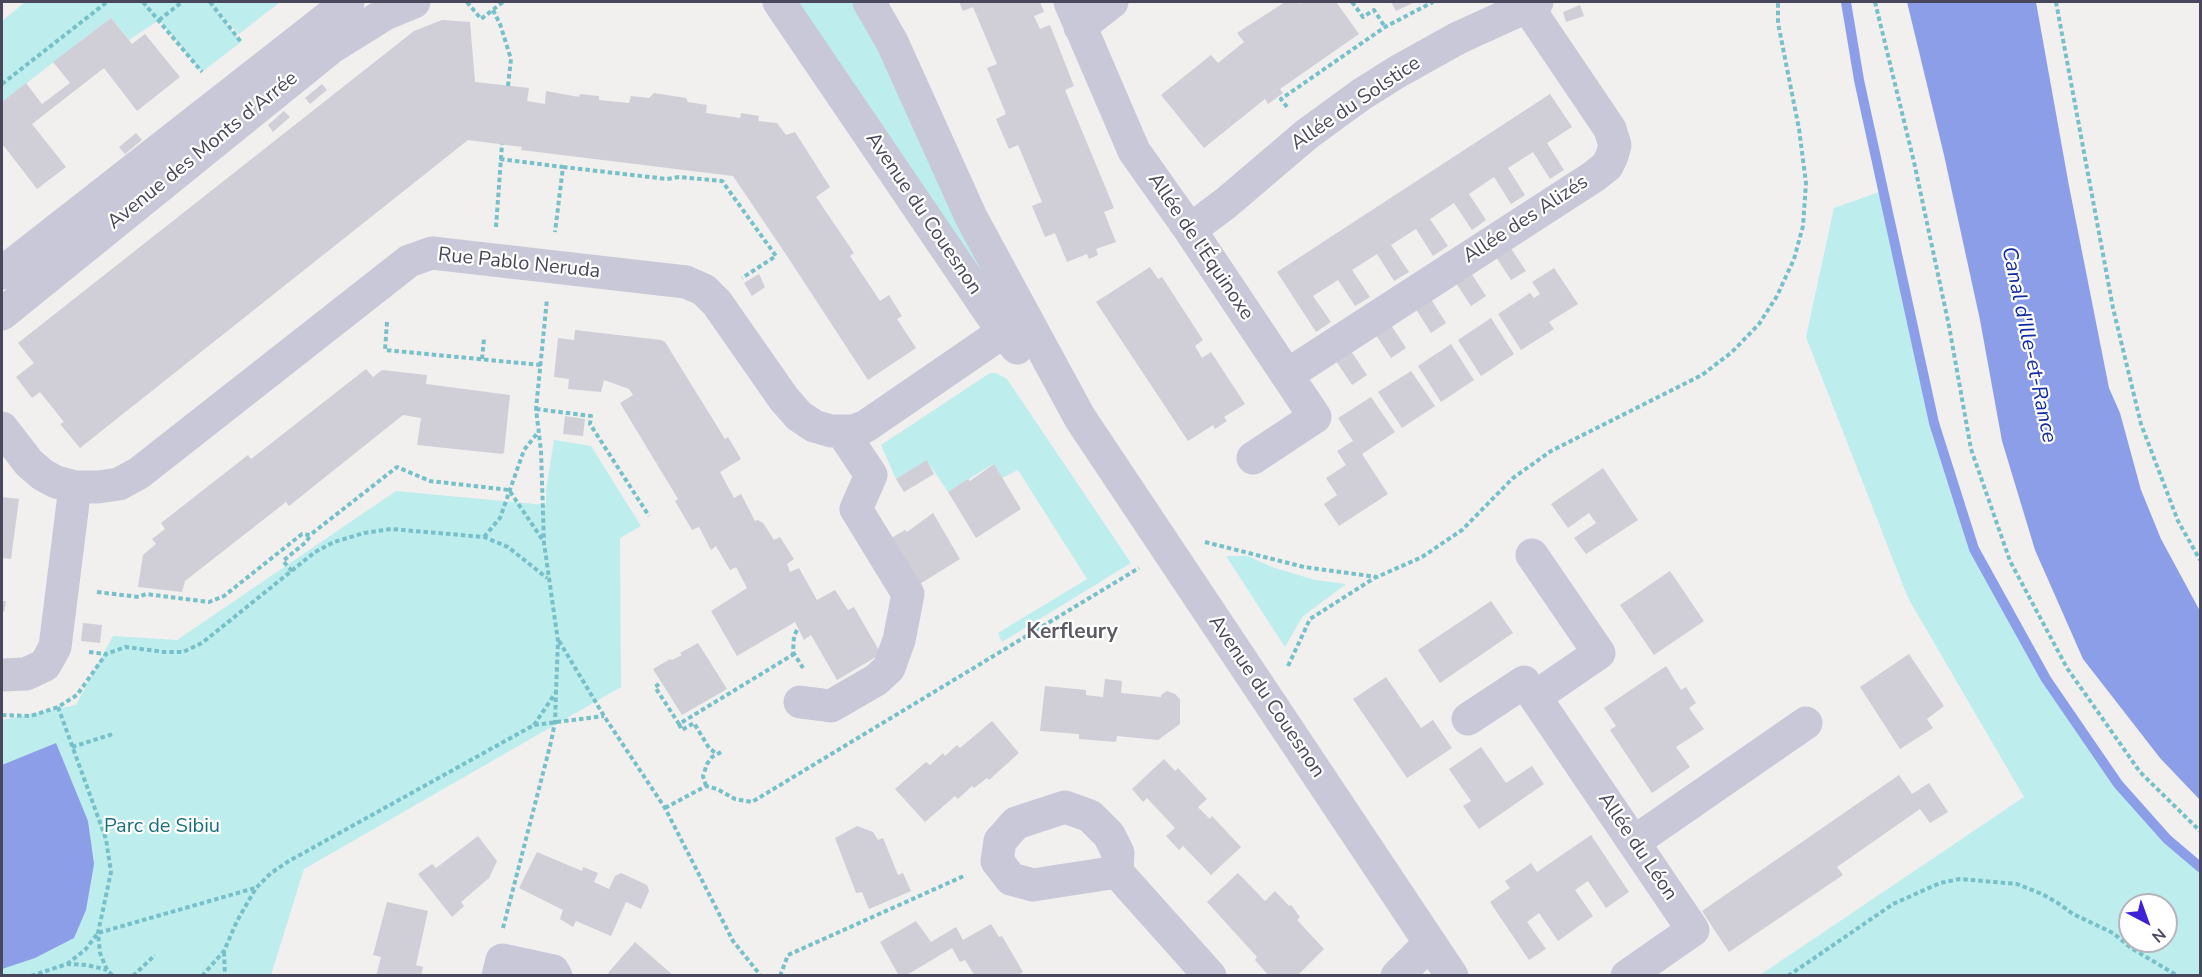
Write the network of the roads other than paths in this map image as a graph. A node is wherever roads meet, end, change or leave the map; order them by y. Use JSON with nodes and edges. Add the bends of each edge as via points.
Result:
{"nodes":[{"id":1,"x":348,"y":2,"type":"edge"},
{"id":2,"x":414,"y":2,"type":"edge"},
{"id":3,"x":779,"y":2,"type":"edge"},
{"id":4,"x":869,"y":2,"type":"edge"},
{"id":5,"x":1112,"y":2,"type":"edge"},
{"id":6,"x":1532,"y":4,"type":"edge"},
{"id":7,"x":1075,"y":14,"type":"edge"},
{"id":8,"x":1191,"y":230,"type":"junction"},
{"id":9,"x":2,"y":273,"type":"edge"},
{"id":10,"x":2,"y":314,"type":"edge"},
{"id":11,"x":1003,"y":332,"type":"junction"},
{"id":12,"x":1287,"y":375,"type":"junction"},
{"id":13,"x":1080,"y":418,"type":"junction"},
{"id":14,"x":2,"y":428,"type":"edge"},
{"id":15,"x":843,"y":433,"type":"junction"},
{"id":16,"x":1253,"y":458,"type":"dead end"},
{"id":17,"x":75,"y":487,"type":"junction"},
{"id":18,"x":1532,"y":555,"type":"dead end"},
{"id":19,"x":2,"y":675,"type":"edge"},
{"id":20,"x":1535,"y":697,"type":"junction"},
{"id":21,"x":800,"y":702,"type":"dead end"},
{"id":22,"x":1468,"y":719,"type":"dead end"},
{"id":23,"x":1806,"y":723,"type":"dead end"},
{"id":24,"x":1634,"y":842,"type":"junction"},
{"id":25,"x":1117,"y":873,"type":"junction"},
{"id":26,"x":1430,"y":944,"type":"junction"},
{"id":27,"x":500,"y":968,"type":"edge"},
{"id":28,"x":556,"y":975,"type":"edge"},
{"id":29,"x":1210,"y":975,"type":"edge"},
{"id":30,"x":1396,"y":975,"type":"edge"},
{"id":31,"x":1452,"y":975,"type":"edge"},
{"id":32,"x":1627,"y":975,"type":"edge"}],
"edges":[{"from":1,"to":9,"type":"street","name":"Avenue des Monts d'Arrée"},
{"from":2,"to":10,"type":"street","name":"Avenue des Monts d'Arrée","via":[[385,14],[332,47]]},
{"from":3,"to":11,"type":"street","name":"Avenue du Couesnon"},
{"from":4,"to":13,"type":"street","name":"Avenue du Couesnon","via":[[892,42],[971,217]]},
{"from":5,"to":7,"type":"street"},
{"from":6,"to":8,"type":"street","name":"Allée du Solstice","via":[[1448,44],[1362,94]]},
{"from":6,"to":12,"type":"street","name":"Allée des Alizés","via":[[1610,129],[1615,145],[1607,166]]},
{"from":7,"to":8,"type":"street","name":"Allée de l'Équinoxe","via":[[1134,151]]},
{"from":8,"to":12,"type":"street","name":"Allée de l'Équinoxe"},
{"from":11,"to":13,"type":"street","name":"Avenue du Couesnon"},
{"from":11,"to":15,"type":"street","via":[[866,426]]},
{"from":12,"to":16,"type":"street","name":"Allée de l'Équinoxe","via":[[1315,417]]},
{"from":13,"to":26,"type":"street","name":"Avenue du Couesnon"},
{"from":14,"to":17,"type":"street","name":"Rue Pablo Neruda","via":[[28,463],[56,482]]},
{"from":15,"to":17,"type":"street","name":"Rue Pablo Neruda","via":[[814,426],[798,416],[717,303],[704,290],[686,282],[432,253],[409,261],[139,473],[119,484]]},
{"from":15,"to":21,"type":"street","via":[[871,476],[856,509],[908,594],[889,668],[831,706]]},
{"from":17,"to":19,"type":"street","via":[[56,647],[45,665],[26,674]]},
{"from":18,"to":20,"type":"street","via":[[1599,653]]},
{"from":20,"to":22,"type":"street","via":[[1524,682]]},
{"from":20,"to":24,"type":"street","name":"Allée du Léon"},
{"from":23,"to":24,"type":"street","via":[[1704,804]]},
{"from":24,"to":32,"type":"street","name":"Allée du Léon","via":[[1694,930]]},
{"from":25,"to":25,"type":"street","via":[[1118,853],[1108,835],[1090,816],[1065,807],[1016,823],[1000,840],[997,861],[1011,879],[1033,885]]},
{"from":25,"to":29,"type":"street"},
{"from":26,"to":30,"type":"street"},
{"from":26,"to":31,"type":"street","name":"Avenue du Couesnon"},
{"from":27,"to":28,"type":"street","via":[[553,971]]}]}
